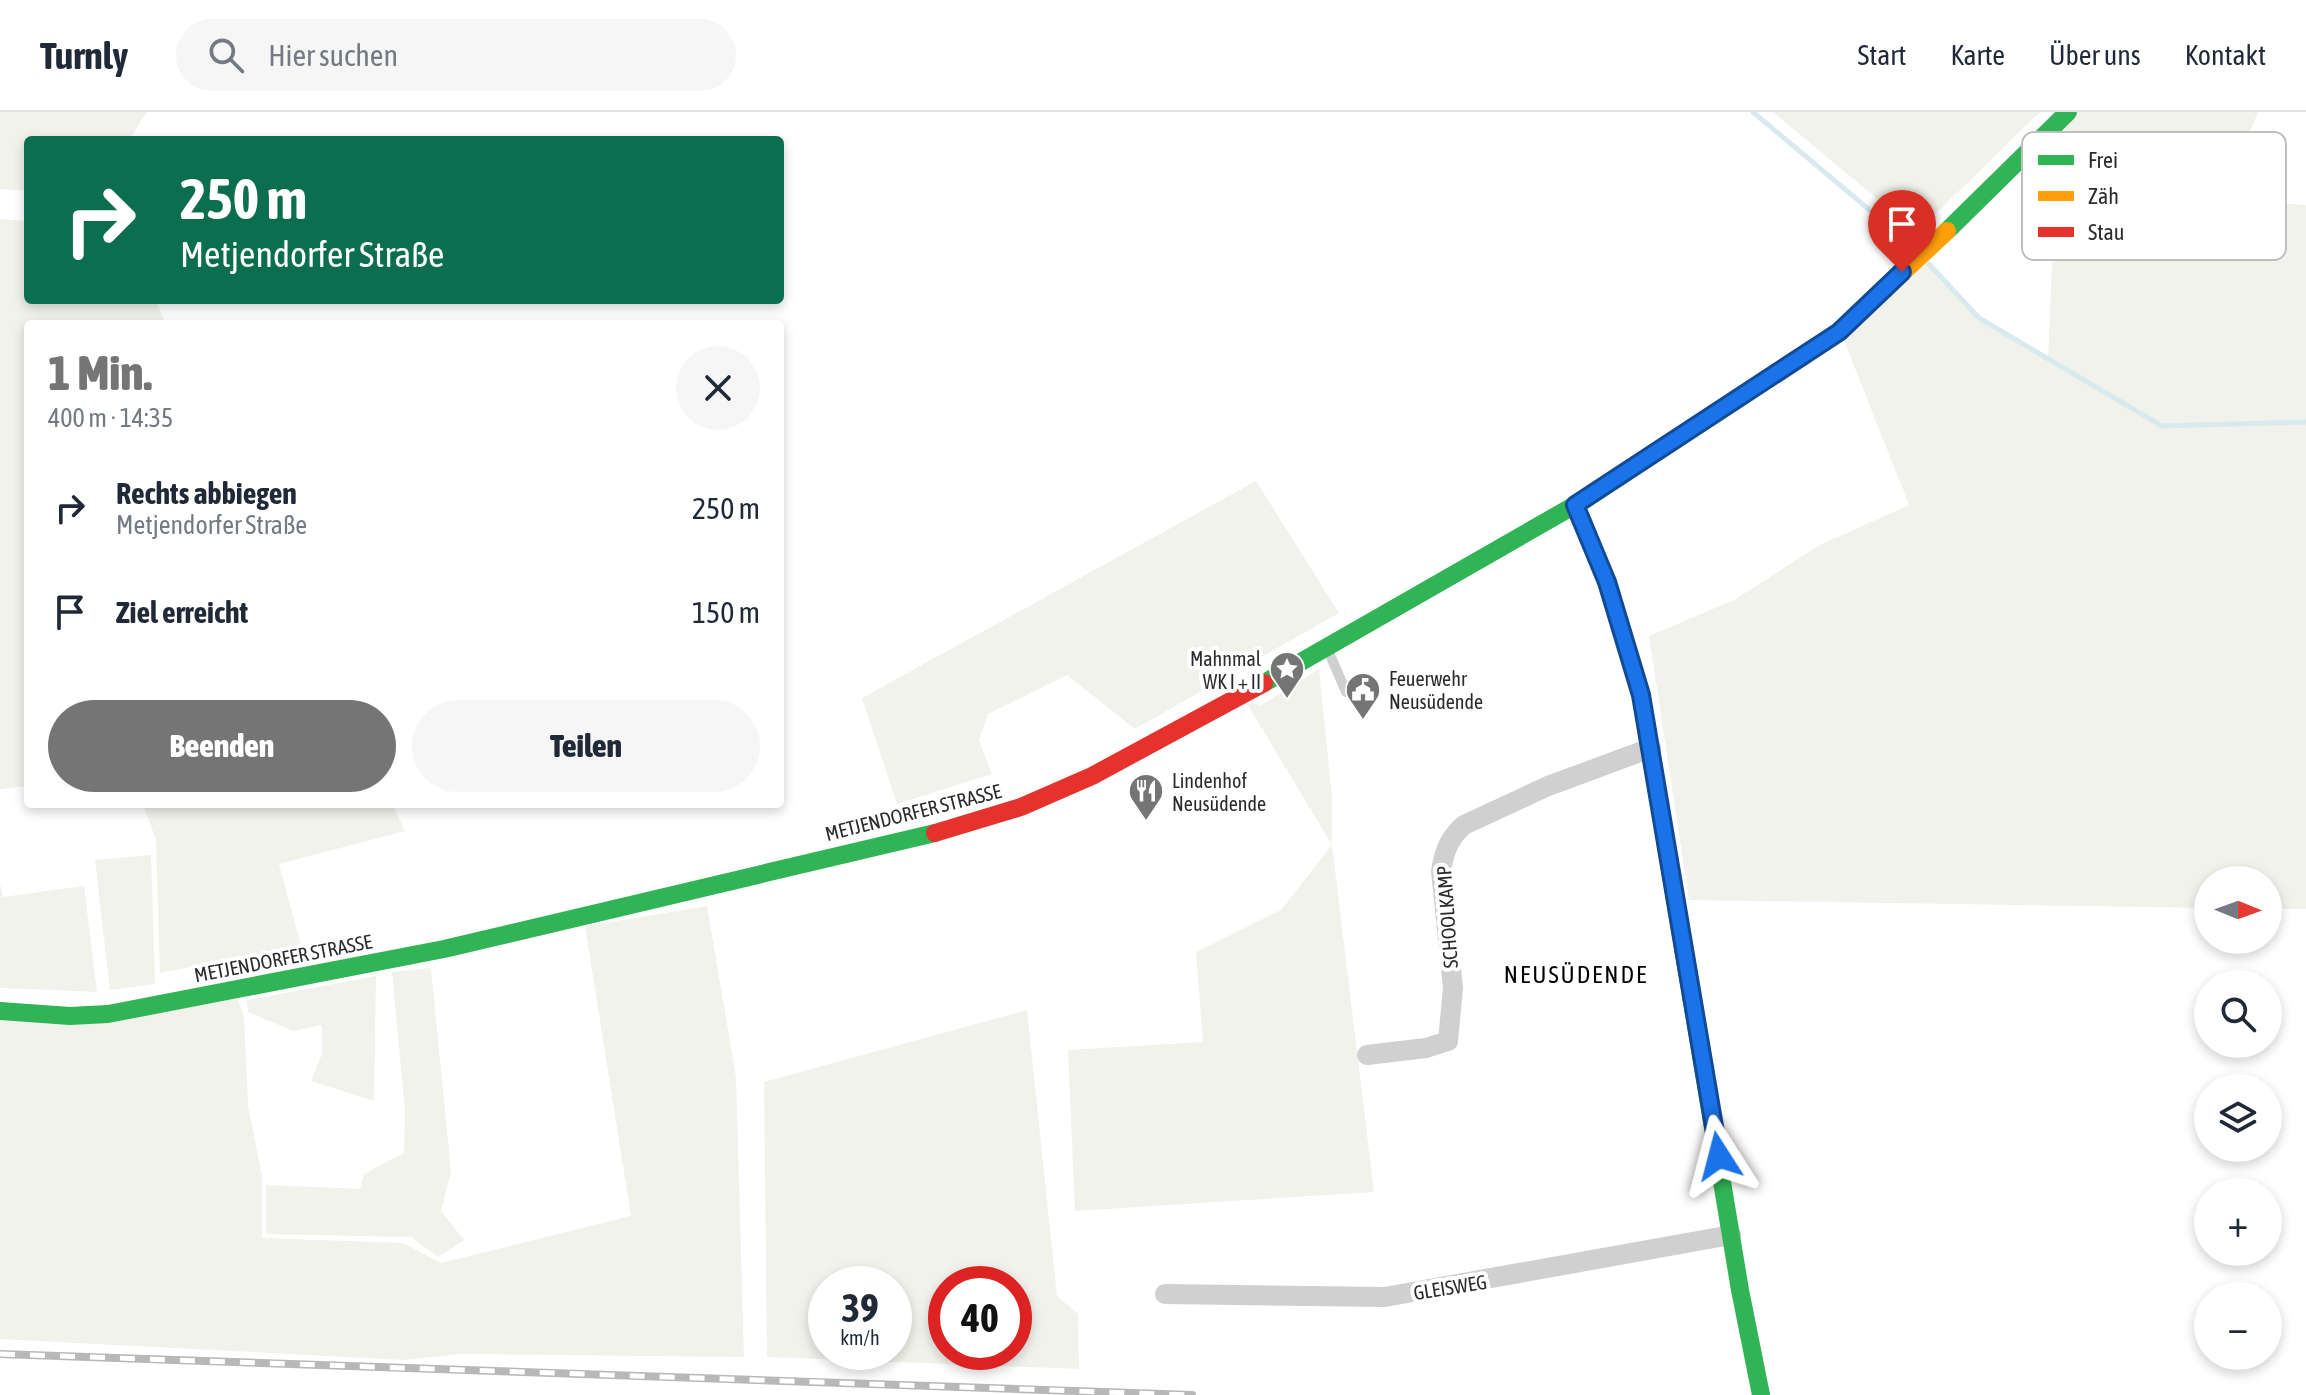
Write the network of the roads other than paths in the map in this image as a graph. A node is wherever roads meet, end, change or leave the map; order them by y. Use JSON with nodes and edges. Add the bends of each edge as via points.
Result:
{"nodes":[{"id":1,"x":2068,"y":112,"type":"edge"},
{"id":2,"x":2049,"y":132,"type":"edge"},
{"id":3,"x":2022,"y":160,"type":"edge"},
{"id":4,"x":1575,"y":505,"type":"junction"},
{"id":5,"x":1327,"y":648,"type":"junction"},
{"id":6,"x":1346,"y":692,"type":"dead end"},
{"id":7,"x":1651,"y":748,"type":"junction"},
{"id":8,"x":0,"y":1011,"type":"edge"},
{"id":9,"x":1367,"y":1055,"type":"dead end"},
{"id":10,"x":1731,"y":1235,"type":"junction"},
{"id":11,"x":1165,"y":1294,"type":"dead end"},
{"id":12,"x":1761,"y":1395,"type":"edge"}],
"edges":[{"from":1,"to":2,"type":"street","name":"METJENDORFER STRASSE"},
{"from":3,"to":4,"type":"street","name":"METJENDORFER STRASSE","via":[[1839,332]]},
{"from":4,"to":5,"type":"street","name":"METJENDORFER STRASSE"},
{"from":4,"to":7,"type":"street","via":[[1626,635]]},
{"from":5,"to":6,"type":"lane"},
{"from":5,"to":8,"type":"street","name":"METJENDORFER STRASSE","via":[[1092,776],[972,824],[383,961],[108,1014]]},
{"from":7,"to":9,"type":"street","name":"SCHOOLKAMP","via":[[1548,786],[1455,833],[1441,871],[1453,988],[1448,1041]]},
{"from":7,"to":10,"type":"street"},
{"from":10,"to":11,"type":"street","name":"GLEISWEG","via":[[1385,1297]]},
{"from":10,"to":12,"type":"street"}]}
